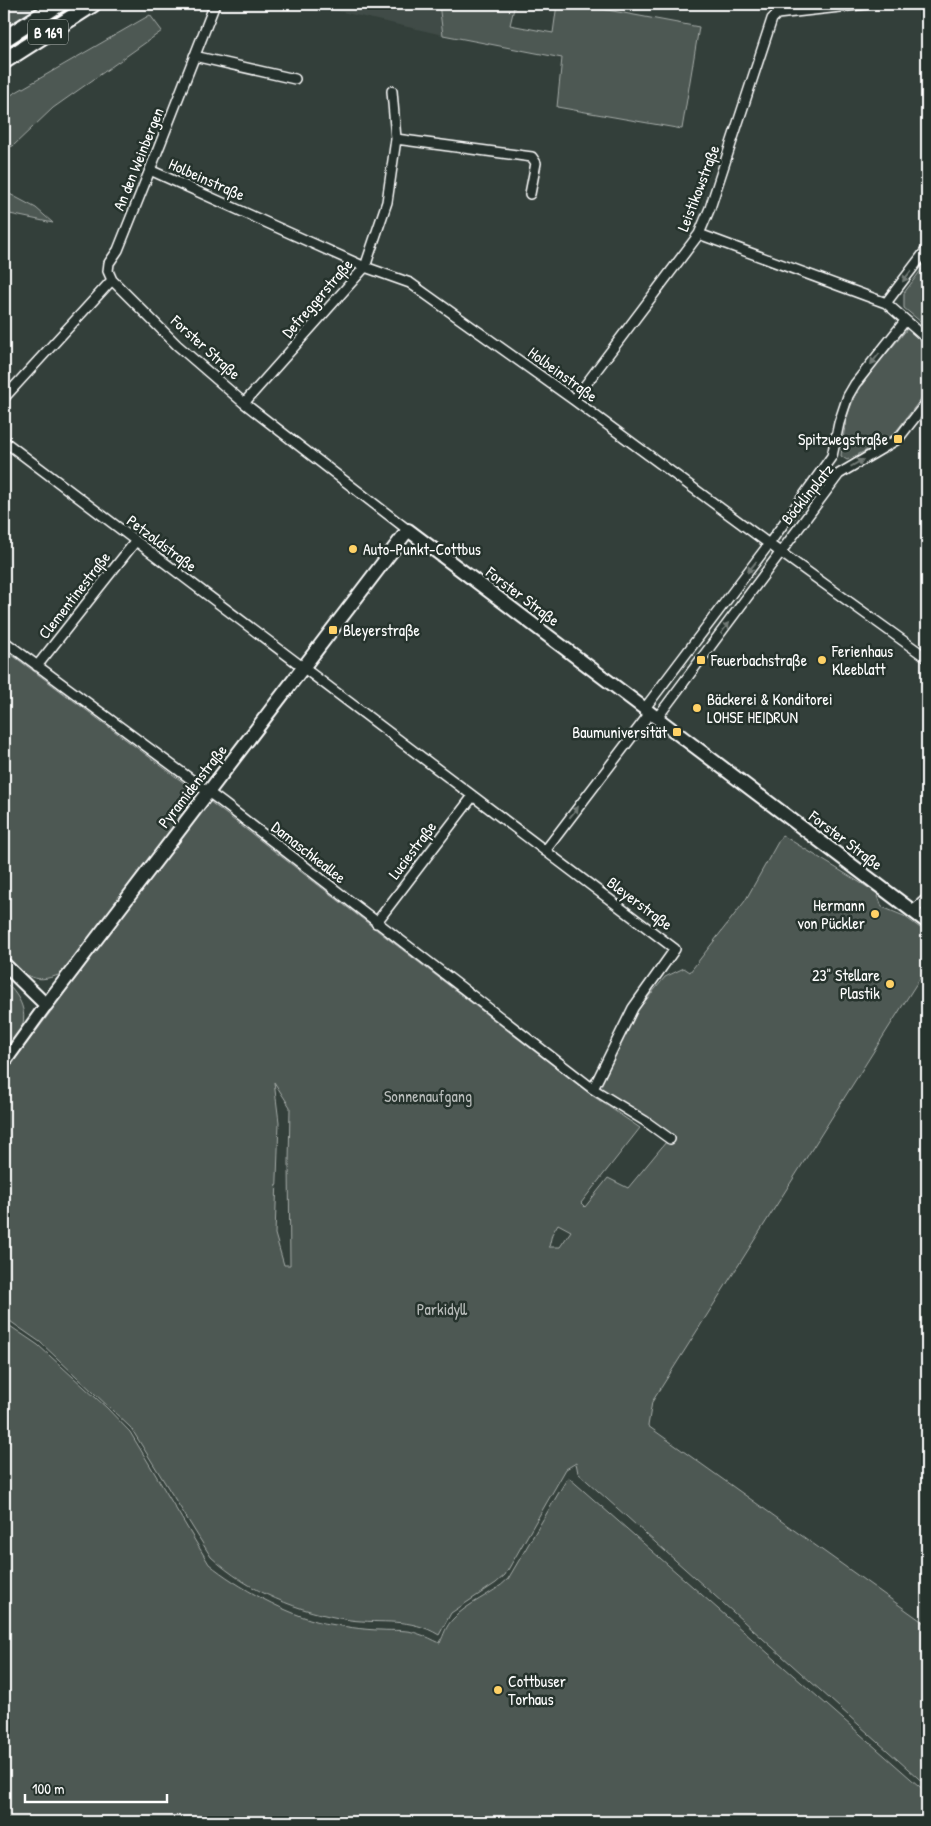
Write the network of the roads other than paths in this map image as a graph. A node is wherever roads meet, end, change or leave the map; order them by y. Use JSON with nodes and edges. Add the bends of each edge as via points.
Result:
{"nodes":[{"id":1,"x":59,"y":4,"type":"edge"},
{"id":2,"x":93,"y":4,"type":"edge"},
{"id":3,"x":215,"y":4,"type":"edge"},
{"id":4,"x":777,"y":4,"type":"edge"},
{"id":5,"x":867,"y":4,"type":"edge"},
{"id":6,"x":777,"y":14,"type":"junction"},
{"id":7,"x":4,"y":39,"type":"edge"},
{"id":8,"x":194,"y":56,"type":"junction"},
{"id":9,"x":4,"y":61,"type":"edge"},
{"id":10,"x":295,"y":78,"type":"dead end"},
{"id":11,"x":392,"y":91,"type":"dead end"},
{"id":12,"x":396,"y":139,"type":"junction"},
{"id":13,"x":150,"y":170,"type":"junction"},
{"id":14,"x":530,"y":194,"type":"dead end"},
{"id":15,"x":699,"y":234,"type":"junction"},
{"id":16,"x":927,"y":249,"type":"edge"},
{"id":17,"x":365,"y":267,"type":"junction"},
{"id":18,"x":112,"y":280,"type":"junction"},
{"id":19,"x":886,"y":303,"type":"junction"},
{"id":20,"x":905,"y":321,"type":"junction"},
{"id":21,"x":927,"y":339,"type":"edge"},
{"id":22,"x":4,"y":398,"type":"edge"},
{"id":23,"x":574,"y":400,"type":"junction"},
{"id":24,"x":927,"y":402,"type":"edge"},
{"id":25,"x":244,"y":403,"type":"junction"},
{"id":26,"x":4,"y":441,"type":"edge"},
{"id":27,"x":408,"y":530,"type":"junction"},
{"id":28,"x":135,"y":542,"type":"junction"},
{"id":29,"x":769,"y":544,"type":"junction"},
{"id":30,"x":781,"y":552,"type":"junction"},
{"id":31,"x":4,"y":641,"type":"edge"},
{"id":32,"x":927,"y":658,"type":"edge"},
{"id":33,"x":37,"y":666,"type":"junction"},
{"id":34,"x":304,"y":668,"type":"junction"},
{"id":35,"x":651,"y":713,"type":"junction"},
{"id":36,"x":208,"y":792,"type":"junction"},
{"id":37,"x":472,"y":796,"type":"junction"},
{"id":38,"x":545,"y":850,"type":"junction"},
{"id":39,"x":927,"y":898,"type":"edge"},
{"id":40,"x":913,"y":912,"type":"junction"},
{"id":41,"x":927,"y":922,"type":"edge"},
{"id":42,"x":376,"y":923,"type":"junction"},
{"id":43,"x":4,"y":964,"type":"edge"},
{"id":44,"x":46,"y":1004,"type":"junction"},
{"id":45,"x":4,"y":1063,"type":"edge"},
{"id":46,"x":593,"y":1089,"type":"junction"},
{"id":47,"x":670,"y":1139,"type":"dead end"}],
"edges":[{"from":1,"to":7,"type":"main road","number":"B 169"},
{"from":2,"to":9,"type":"main road","number":"B 169"},
{"from":3,"to":8,"type":"street","name":"An den Weinbergen"},
{"from":4,"to":6,"type":"street"},
{"from":5,"to":6,"type":"street"},
{"from":6,"to":15,"type":"street","name":"Leistikowstraße","via":[[772,19]]},
{"from":8,"to":10,"type":"street"},
{"from":8,"to":13,"type":"street","name":"An den Weinbergen"},
{"from":11,"to":12,"type":"street","name":"Defreggerstraße"},
{"from":12,"to":14,"type":"street","via":[[532,158],[536,163]]},
{"from":12,"to":17,"type":"street","name":"Defreggerstraße","via":[[387,202]]},
{"from":13,"to":17,"type":"street","name":"Holbeinstraße"},
{"from":13,"to":18,"type":"street","name":"An den Weinbergen","via":[[118,250],[109,263]]},
{"from":15,"to":19,"type":"street"},
{"from":15,"to":23,"type":"street","name":"Leistikowstraße"},
{"from":16,"to":19,"type":"street","one_way":true},
{"from":17,"to":23,"type":"street","name":"Holbeinstraße","via":[[410,283]]},
{"from":17,"to":25,"type":"street","name":"Defreggerstraße"},
{"from":18,"to":22,"type":"street"},
{"from":18,"to":25,"type":"street","name":"Forster Straße","via":[[177,345]]},
{"from":19,"to":20,"type":"street"},
{"from":20,"to":21,"type":"street"},
{"from":20,"to":29,"type":"street","name":"Böcklinplatz","one_way":true,"via":[[855,384],[839,423],[832,456]]},
{"from":23,"to":29,"type":"street","name":"Holbeinstraße"},
{"from":30,"to":24,"type":"street","name":"Böcklinplatz","one_way":true,"via":[[839,474],[898,439]]},
{"from":25,"to":27,"type":"street","name":"Forster Straße"},
{"from":26,"to":28,"type":"street","name":"Petzoldstraße"},
{"from":27,"to":34,"type":"main road","name":"Pyramidenstraße"},
{"from":27,"to":35,"type":"main road","name":"Forster Straße"},
{"from":28,"to":33,"type":"street","name":"Clementinestraße"},
{"from":28,"to":34,"type":"street","name":"Petzoldstraße"},
{"from":29,"to":30,"type":"street","name":"Holbeinstraße"},
{"from":29,"to":35,"type":"street","one_way":true},
{"from":30,"to":32,"type":"street","name":"Holbeinstraße"},
{"from":35,"to":30,"type":"street","one_way":true},
{"from":31,"to":33,"type":"street","name":"Damaschkeallee"},
{"from":33,"to":36,"type":"street","name":"Damaschkeallee"},
{"from":34,"to":36,"type":"main road","name":"Pyramidenstraße"},
{"from":34,"to":37,"type":"street","name":"Bleyerstraße"},
{"from":38,"to":35,"type":"street","one_way":true},
{"from":35,"to":40,"type":"main road","name":"Forster Straße"},
{"from":36,"to":42,"type":"street","name":"Damaschkeallee"},
{"from":36,"to":44,"type":"main road","name":"Pyramidenstraße"},
{"from":37,"to":38,"type":"street","name":"Bleyerstraße"},
{"from":37,"to":42,"type":"street","name":"Luciestraße"},
{"from":38,"to":46,"type":"street","name":"Bleyerstraße","via":[[675,949],[633,1008]]},
{"from":39,"to":40,"type":"street"},
{"from":40,"to":41,"type":"main road","name":"Forster Straße"},
{"from":42,"to":46,"type":"street","name":"Damaschkeallee"},
{"from":43,"to":44,"type":"main road"},
{"from":44,"to":45,"type":"street","name":"Pyramidenstraße"},
{"from":46,"to":47,"type":"street","name":"Damaschkeallee"}]}
